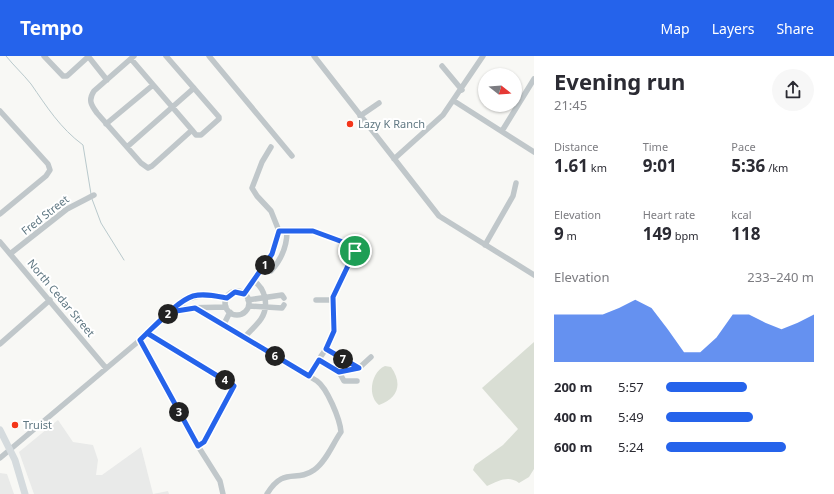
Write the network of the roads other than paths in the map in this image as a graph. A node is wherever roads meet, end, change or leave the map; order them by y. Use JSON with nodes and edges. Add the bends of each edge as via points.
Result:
{"nodes":[{"id":1,"x":45,"y":56,"type":"edge"},
{"id":2,"x":88,"y":56,"type":"edge"},
{"id":3,"x":166,"y":56,"type":"edge"},
{"id":4,"x":209,"y":56,"type":"edge"},
{"id":5,"x":314,"y":56,"type":"edge"},
{"id":6,"x":483,"y":56,"type":"edge"},
{"id":7,"x":133,"y":58,"type":"edge"},
{"id":8,"x":442,"y":66,"type":"dead end"},
{"id":9,"x":534,"y":79,"type":"edge"},
{"id":10,"x":107,"y":80,"type":"junction"},
{"id":11,"x":153,"y":85,"type":"junction"},
{"id":12,"x":194,"y":88,"type":"junction"},
{"id":13,"x":462,"y":90,"type":"junction"},
{"id":14,"x":454,"y":101,"type":"junction"},
{"id":15,"x":379,"y":103,"type":"dead end"},
{"id":16,"x":172,"y":107,"type":"junction"},
{"id":17,"x":0,"y":111,"type":"edge"},
{"id":18,"x":360,"y":116,"type":"junction"},
{"id":19,"x":106,"y":124,"type":"junction"},
{"id":20,"x":192,"y":130,"type":"junction"},
{"id":21,"x":502,"y":131,"type":"junction"},
{"id":22,"x":271,"y":147,"type":"dead end"},
{"id":23,"x":127,"y":148,"type":"junction"},
{"id":24,"x":534,"y":152,"type":"edge"},
{"id":25,"x":292,"y":156,"type":"dead end"},
{"id":26,"x":394,"y":159,"type":"junction"},
{"id":27,"x":516,"y":183,"type":"dead end"},
{"id":28,"x":94,"y":195,"type":"dead end"},
{"id":29,"x":0,"y":214,"type":"edge"},
{"id":30,"x":279,"y":231,"type":"junction"},
{"id":31,"x":287,"y":231,"type":"junction"},
{"id":32,"x":0,"y":242,"type":"edge"},
{"id":33,"x":485,"y":245,"type":"junction"},
{"id":34,"x":10,"y":254,"type":"junction"},
{"id":35,"x":263,"y":269,"type":"junction"},
{"id":36,"x":534,"y":276,"type":"edge"},
{"id":37,"x":254,"y":281,"type":"junction"},
{"id":38,"x":244,"y":294,"type":"junction"},
{"id":39,"x":265,"y":297,"type":"junction"},
{"id":40,"x":227,"y":298,"type":"junction"},
{"id":41,"x":284,"y":298,"type":"dead end"},
{"id":42,"x":50,"y":300,"type":"junction"},
{"id":43,"x":316,"y":300,"type":"dead end"},
{"id":44,"x":332,"y":300,"type":"junction"},
{"id":45,"x":181,"y":302,"type":"junction"},
{"id":46,"x":248,"y":303,"type":"junction"},
{"id":47,"x":284,"y":305,"type":"dead end"},
{"id":48,"x":226,"y":306,"type":"junction"},
{"id":49,"x":265,"y":307,"type":"junction"},
{"id":50,"x":184,"y":308,"type":"junction"},
{"id":51,"x":195,"y":308,"type":"junction"},
{"id":52,"x":170,"y":312,"type":"junction"},
{"id":53,"x":230,"y":312,"type":"junction"},
{"id":54,"x":223,"y":326,"type":"junction"},
{"id":55,"x":147,"y":333,"type":"junction"},
{"id":56,"x":244,"y":338,"type":"junction"},
{"id":57,"x":140,"y":340,"type":"junction"},
{"id":58,"x":0,"y":344,"type":"edge"},
{"id":59,"x":326,"y":349,"type":"junction"},
{"id":60,"x":371,"y":357,"type":"dead end"},
{"id":61,"x":319,"y":360,"type":"junction"},
{"id":62,"x":106,"y":368,"type":"junction"},
{"id":63,"x":359,"y":368,"type":"junction"},
{"id":64,"x":339,"y":372,"type":"junction"},
{"id":65,"x":309,"y":376,"type":"junction"},
{"id":66,"x":356,"y":381,"type":"dead end"},
{"id":67,"x":0,"y":430,"type":"edge"},
{"id":68,"x":198,"y":446,"type":"junction"},
{"id":69,"x":11,"y":449,"type":"junction"},
{"id":70,"x":0,"y":458,"type":"edge"},
{"id":71,"x":25,"y":494,"type":"edge"},
{"id":72,"x":223,"y":494,"type":"edge"},
{"id":73,"x":267,"y":494,"type":"edge"}],
"edges":[{"from":1,"to":2,"type":"street","via":[[63,76],[67,76]]},
{"from":2,"to":10,"type":"street"},
{"from":3,"to":12,"type":"street"},
{"from":4,"to":25,"type":"street"},
{"from":5,"to":18,"type":"street"},
{"from":6,"to":13,"type":"street"},
{"from":7,"to":10,"type":"street"},
{"from":7,"to":11,"type":"street"},
{"from":8,"to":13,"type":"street"},
{"from":9,"to":21,"type":"street"},
{"from":10,"to":19,"type":"street","via":[[90,96],[91,104]]},
{"from":11,"to":16,"type":"street"},
{"from":11,"to":19,"type":"street"},
{"from":12,"to":16,"type":"street"},
{"from":12,"to":20,"type":"street","via":[[219,119],[204,134],[196,135]]},
{"from":13,"to":14,"type":"street"},
{"from":14,"to":21,"type":"street"},
{"from":14,"to":26,"type":"street","via":[[443,116]]},
{"from":15,"to":18,"type":"street"},
{"from":16,"to":20,"type":"street"},
{"from":16,"to":23,"type":"street"},
{"from":17,"to":29,"type":"street","via":[[48,164],[50,170]]},
{"from":18,"to":26,"type":"street"},
{"from":19,"to":23,"type":"street"},
{"from":20,"to":23,"type":"street","via":[[150,168],[141,163]]},
{"from":21,"to":24,"type":"street"},
{"from":22,"to":30,"type":"street","via":[[252,188],[271,211]]},
{"from":26,"to":33,"type":"street","via":[[439,216]]},
{"from":27,"to":33,"type":"street","via":[[513,196]]},
{"from":28,"to":34,"type":"street","name":"Fred Street","via":[[70,206]]},
{"from":30,"to":31,"type":"street"},
{"from":30,"to":35,"type":"street","via":[[272,254]]},
{"from":31,"to":35,"type":"street","via":[[284,248],[275,267],[271,271]]},
{"from":31,"to":44,"type":"street","via":[[313,231],[339,239],[354,248],[355,255]]},
{"from":32,"to":34,"type":"street","name":"North Cedar Street"},
{"from":33,"to":36,"type":"street"},
{"from":34,"to":42,"type":"street","name":"North Cedar Street"},
{"from":35,"to":37,"type":"street"},
{"from":37,"to":38,"type":"street"},
{"from":37,"to":39,"type":"street","via":[[261,286]]},
{"from":38,"to":40,"type":"street","via":[[235,292]]},
{"from":38,"to":46,"type":"street"},
{"from":39,"to":41,"type":"street","via":[[282,295]]},
{"from":39,"to":46,"type":"street"},
{"from":39,"to":49,"type":"street"},
{"from":40,"to":45,"type":"street","via":[[203,295],[193,296]]},
{"from":40,"to":48,"type":"street"},
{"from":42,"to":58,"type":"street"},
{"from":42,"to":62,"type":"street","name":"North Cedar Street"},
{"from":43,"to":44,"type":"street"},
{"from":44,"to":59,"type":"street","via":[[334,331]]},
{"from":45,"to":50,"type":"street"},
{"from":45,"to":52,"type":"street"},
{"from":46,"to":49,"type":"street"},
{"from":46,"to":53,"type":"street","via":[[241,314]]},
{"from":47,"to":49,"type":"street","via":[[282,308]]},
{"from":48,"to":51,"type":"street"},
{"from":48,"to":53,"type":"street"},
{"from":49,"to":56,"type":"street","via":[[261,319]]},
{"from":50,"to":51,"type":"street"},
{"from":50,"to":52,"type":"street"},
{"from":51,"to":54,"type":"street"},
{"from":52,"to":55,"type":"street"},
{"from":53,"to":54,"type":"street"},
{"from":54,"to":56,"type":"street"},
{"from":55,"to":57,"type":"street"},
{"from":55,"to":68,"type":"street","via":[[234,386],[204,442]]},
{"from":56,"to":65,"type":"street"},
{"from":57,"to":62,"type":"street"},
{"from":57,"to":68,"type":"street"},
{"from":59,"to":61,"type":"street"},
{"from":59,"to":63,"type":"street"},
{"from":60,"to":63,"type":"street"},
{"from":61,"to":64,"type":"street"},
{"from":61,"to":65,"type":"street"},
{"from":62,"to":69,"type":"street"},
{"from":63,"to":64,"type":"street"},
{"from":64,"to":66,"type":"street","via":[[344,381]]},
{"from":65,"to":73,"type":"street","via":[[323,388],[339,420],[341,432],[315,470],[273,483]]},
{"from":67,"to":69,"type":"main road"},
{"from":68,"to":72,"type":"street","via":[[220,481]]},
{"from":69,"to":70,"type":"street"},
{"from":69,"to":71,"type":"main road"}]}
